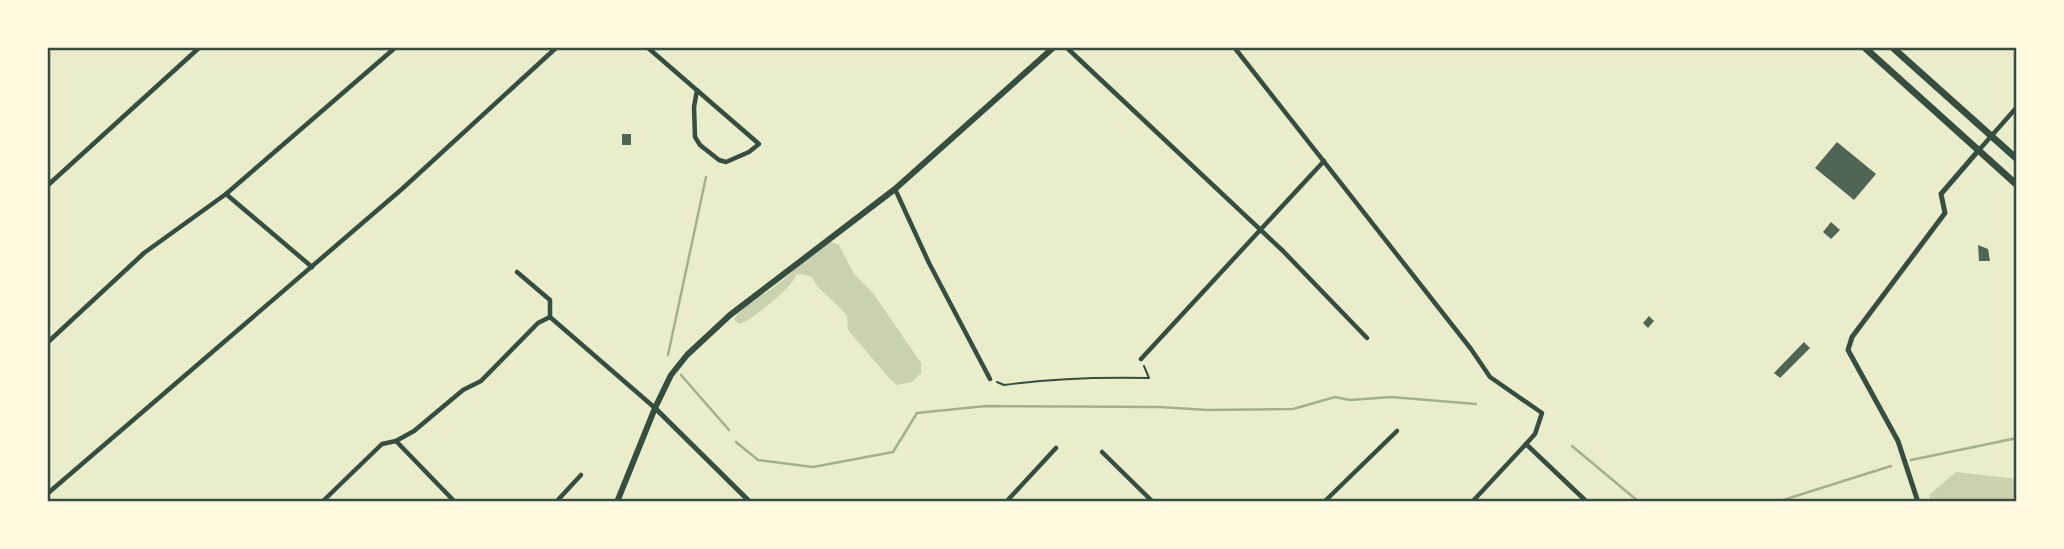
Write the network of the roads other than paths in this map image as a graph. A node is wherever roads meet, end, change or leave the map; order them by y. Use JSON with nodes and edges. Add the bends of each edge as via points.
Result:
{"nodes":[{"id":1,"x":201,"y":47,"type":"edge"},
{"id":2,"x":396,"y":47,"type":"edge"},
{"id":3,"x":557,"y":47,"type":"edge"},
{"id":4,"x":648,"y":47,"type":"edge"},
{"id":5,"x":1054,"y":47,"type":"edge"},
{"id":6,"x":1066,"y":47,"type":"edge"},
{"id":7,"x":1234,"y":47,"type":"edge"},
{"id":8,"x":1864,"y":47,"type":"edge"},
{"id":9,"x":1892,"y":47,"type":"edge"},
{"id":10,"x":697,"y":90,"type":"junction"},
{"id":11,"x":2017,"y":107,"type":"edge"},
{"id":12,"x":1991,"y":136,"type":"junction"},
{"id":13,"x":1978,"y":151,"type":"junction"},
{"id":14,"x":2017,"y":159,"type":"edge"},
{"id":15,"x":1324,"y":161,"type":"junction"},
{"id":16,"x":47,"y":186,"type":"edge"},
{"id":17,"x":2017,"y":186,"type":"edge"},
{"id":18,"x":895,"y":188,"type":"junction"},
{"id":19,"x":226,"y":194,"type":"junction"},
{"id":20,"x":1260,"y":230,"type":"junction"},
{"id":21,"x":312,"y":267,"type":"junction"},
{"id":22,"x":517,"y":272,"type":"dead end"},
{"id":23,"x":550,"y":317,"type":"junction"},
{"id":24,"x":1367,"y":338,"type":"dead end"},
{"id":25,"x":47,"y":343,"type":"edge"},
{"id":26,"x":1141,"y":359,"type":"road end"},
{"id":27,"x":990,"y":379,"type":"road end"},
{"id":28,"x":655,"y":408,"type":"junction"},
{"id":29,"x":1398,"y":431,"type":"dead end"},
{"id":30,"x":396,"y":441,"type":"junction"},
{"id":31,"x":1526,"y":444,"type":"junction"},
{"id":32,"x":1056,"y":448,"type":"dead end"},
{"id":33,"x":1102,"y":452,"type":"dead end"},
{"id":34,"x":581,"y":475,"type":"dead end"},
{"id":35,"x":47,"y":494,"type":"edge"},
{"id":36,"x":322,"y":502,"type":"edge"},
{"id":37,"x":456,"y":502,"type":"edge"},
{"id":38,"x":556,"y":502,"type":"edge"},
{"id":39,"x":618,"y":502,"type":"edge"},
{"id":40,"x":750,"y":502,"type":"edge"},
{"id":41,"x":1006,"y":502,"type":"edge"},
{"id":42,"x":1153,"y":502,"type":"edge"},
{"id":43,"x":1324,"y":502,"type":"edge"},
{"id":44,"x":1472,"y":502,"type":"edge"},
{"id":45,"x":1587,"y":502,"type":"edge"},
{"id":46,"x":1917,"y":502,"type":"edge"}],
"edges":[{"from":1,"to":16,"type":"street"},
{"from":2,"to":19,"type":"street"},
{"from":3,"to":21,"type":"street"},
{"from":4,"to":10,"type":"street"},
{"from":5,"to":18,"type":"main road"},
{"from":6,"to":20,"type":"street"},
{"from":7,"to":15,"type":"street"},
{"from":8,"to":13,"type":"main road"},
{"from":9,"to":12,"type":"main road"},
{"from":10,"to":10,"type":"street","via":[[759,144],[726,162],[700,145],[695,137]]},
{"from":11,"to":12,"type":"street"},
{"from":12,"to":13,"type":"street"},
{"from":12,"to":14,"type":"main road"},
{"from":13,"to":17,"type":"main road"},
{"from":13,"to":46,"type":"street","via":[[1941,194],[1945,213],[1847,350],[1898,441]]},
{"from":15,"to":20,"type":"street"},
{"from":15,"to":31,"type":"street","via":[[1490,377],[1542,413]]},
{"from":18,"to":27,"type":"street"},
{"from":18,"to":28,"type":"main road","via":[[730,315],[687,355]]},
{"from":19,"to":21,"type":"street"},
{"from":19,"to":25,"type":"street","via":[[144,253]]},
{"from":20,"to":24,"type":"street"},
{"from":20,"to":26,"type":"street"},
{"from":21,"to":35,"type":"street"},
{"from":22,"to":23,"type":"street","via":[[550,300]]},
{"from":23,"to":28,"type":"street"},
{"from":23,"to":30,"type":"street","via":[[538,323],[481,381]]},
{"from":28,"to":39,"type":"main road"},
{"from":28,"to":40,"type":"street"},
{"from":29,"to":43,"type":"street"},
{"from":30,"to":36,"type":"street","via":[[371,453]]},
{"from":30,"to":37,"type":"street"},
{"from":31,"to":44,"type":"street"},
{"from":31,"to":45,"type":"street"},
{"from":32,"to":41,"type":"street"},
{"from":33,"to":42,"type":"street"},
{"from":34,"to":38,"type":"street"}]}
